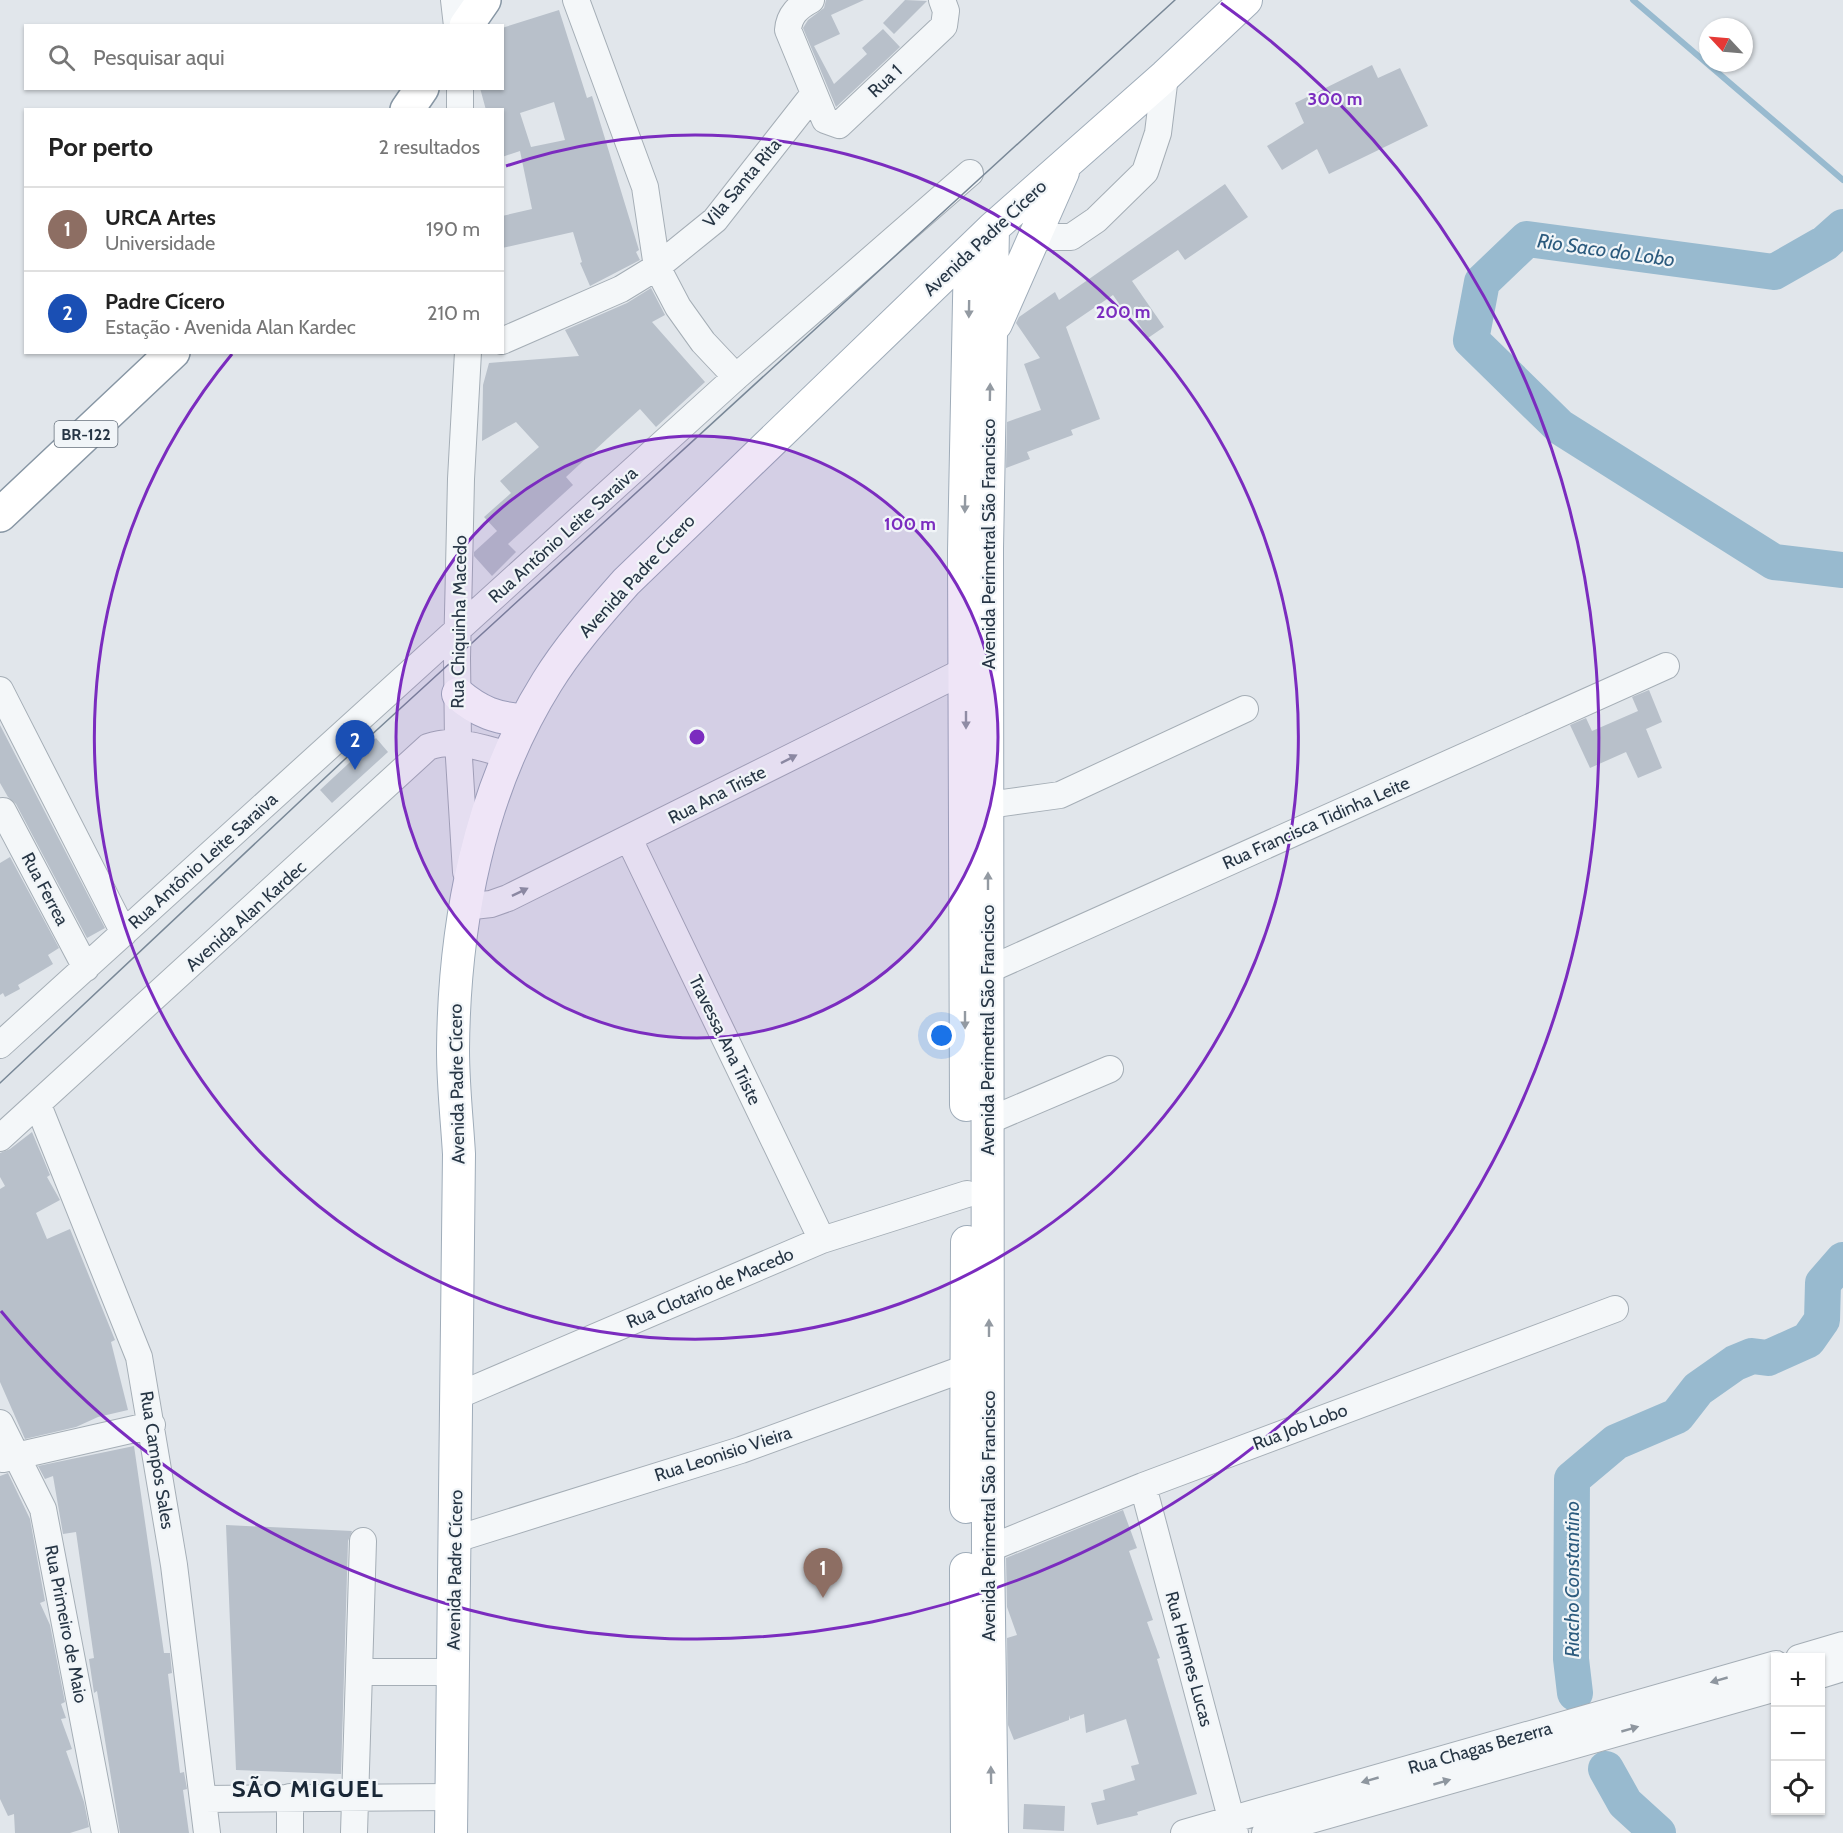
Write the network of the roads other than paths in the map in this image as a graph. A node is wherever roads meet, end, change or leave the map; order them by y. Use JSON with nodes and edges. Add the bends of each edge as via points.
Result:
{"nodes":[{"id":1,"x":454,"y":0,"type":"edge"},
{"id":2,"x":483,"y":0,"type":"edge"},
{"id":3,"x":576,"y":0,"type":"edge"},
{"id":4,"x":811,"y":0,"type":"edge"},
{"id":5,"x":1246,"y":0,"type":"edge"},
{"id":6,"x":942,"y":1,"type":"edge"},
{"id":7,"x":457,"y":24,"type":"edge"},
{"id":8,"x":467,"y":24,"type":"edge"},
{"id":9,"x":1165,"y":76,"type":"junction"},
{"id":10,"x":421,"y":90,"type":"edge"},
{"id":11,"x":460,"y":90,"type":"edge"},
{"id":12,"x":813,"y":95,"type":"junction"},
{"id":13,"x":408,"y":108,"type":"edge"},
{"id":14,"x":460,"y":108,"type":"edge"},
{"id":15,"x":1067,"y":163,"type":"junction"},
{"id":16,"x":970,"y":173,"type":"dead end"},
{"id":17,"x":993,"y":228,"type":"junction"},
{"id":18,"x":1035,"y":237,"type":"junction"},
{"id":19,"x":970,"y":251,"type":"junction"},
{"id":20,"x":657,"y":267,"type":"junction"},
{"id":21,"x":991,"y":336,"type":"junction"},
{"id":22,"x":504,"y":340,"type":"edge"},
{"id":23,"x":171,"y":354,"type":"edge"},
{"id":24,"x":472,"y":354,"type":"edge"},
{"id":25,"x":736,"y":377,"type":"junction"},
{"id":26,"x":0,"y":515,"type":"edge"},
{"id":27,"x":976,"y":550,"type":"junction"},
{"id":28,"x":458,"y":630,"type":"junction"},
{"id":29,"x":1666,"y":666,"type":"dead end"},
{"id":30,"x":966,"y":670,"type":"junction"},
{"id":31,"x":0,"y":690,"type":"edge"},
{"id":32,"x":458,"y":694,"type":"junction"},
{"id":33,"x":1245,"y":709,"type":"dead end"},
{"id":34,"x":525,"y":720,"type":"junction"},
{"id":35,"x":458,"y":742,"type":"junction"},
{"id":36,"x":508,"y":755,"type":"junction"},
{"id":37,"x":988,"y":805,"type":"junction"},
{"id":38,"x":3,"y":811,"type":"dead end"},
{"id":39,"x":629,"y":839,"type":"junction"},
{"id":40,"x":465,"y":899,"type":"junction"},
{"id":41,"x":124,"y":933,"type":"junction"},
{"id":42,"x":86,"y":968,"type":"junction"},
{"id":43,"x":977,"y":974,"type":"junction"},
{"id":44,"x":3,"y":1034,"type":"edge"},
{"id":45,"x":1110,"y":1069,"type":"dead end"},
{"id":46,"x":38,"y":1105,"type":"junction"},
{"id":47,"x":988,"y":1121,"type":"junction"},
{"id":48,"x":0,"y":1138,"type":"edge"},
{"id":49,"x":967,"y":1194,"type":"junction"},
{"id":50,"x":822,"y":1240,"type":"junction"},
{"id":51,"x":1615,"y":1309,"type":"dead end"},
{"id":52,"x":977,"y":1367,"type":"junction"},
{"id":53,"x":457,"y":1396,"type":"junction"},
{"id":54,"x":0,"y":1423,"type":"edge"},
{"id":55,"x":152,"y":1425,"type":"junction"},
{"id":56,"x":9,"y":1457,"type":"edge"},
{"id":57,"x":1143,"y":1486,"type":"junction"},
{"id":58,"x":456,"y":1539,"type":"junction"},
{"id":59,"x":363,"y":1541,"type":"dead end"},
{"id":60,"x":988,"y":1549,"type":"junction"},
{"id":61,"x":1843,"y":1645,"type":"edge"},
{"id":62,"x":1816,"y":1653,"type":"edge"},
{"id":63,"x":1771,"y":1665,"type":"edge"},
{"id":64,"x":1843,"y":1668,"type":"edge"},
{"id":65,"x":359,"y":1672,"type":"junction"},
{"id":66,"x":454,"y":1672,"type":"junction"},
{"id":67,"x":1825,"y":1674,"type":"edge"},
{"id":68,"x":1771,"y":1689,"type":"edge"},
{"id":69,"x":290,"y":1797,"type":"junction"},
{"id":70,"x":355,"y":1797,"type":"junction"},
{"id":71,"x":452,"y":1797,"type":"junction"},
{"id":72,"x":204,"y":1799,"type":"junction"},
{"id":73,"x":1233,"y":1826,"type":"edge"},
{"id":74,"x":105,"y":1833,"type":"edge"},
{"id":75,"x":207,"y":1833,"type":"edge"},
{"id":76,"x":290,"y":1833,"type":"edge"},
{"id":77,"x":354,"y":1833,"type":"edge"},
{"id":78,"x":451,"y":1833,"type":"edge"},
{"id":79,"x":967,"y":1833,"type":"edge"},
{"id":80,"x":992,"y":1833,"type":"edge"},
{"id":81,"x":1184,"y":1833,"type":"edge"},
{"id":82,"x":1265,"y":1833,"type":"edge"}],
"edges":[{"from":1,"to":7,"type":"street"},
{"from":2,"to":8,"type":"highway"},
{"from":3,"to":20,"type":"street","via":[[645,187]]},
{"from":4,"to":12,"type":"street","via":[[793,14],[788,30]]},
{"from":5,"to":9,"type":"main road","name":"Avenida Padre Cícero"},
{"from":6,"to":12,"type":"street","name":"Rua 1","via":[[946,11],[944,26],[839,124],[825,120]]},
{"from":9,"to":15,"type":"main road","name":"Avenida Padre Cícero"},
{"from":9,"to":18,"type":"street","via":[[1158,133],[1144,172],[1096,220],[1071,237]]},
{"from":10,"to":13,"type":"highway"},
{"from":11,"to":14,"type":"street"},
{"from":12,"to":20,"type":"street","name":"Vila Santa Rita","via":[[715,220]]},
{"from":15,"to":17,"type":"main road","name":"Avenida Padre Cícero"},
{"from":15,"to":18,"type":"main road"},
{"from":16,"to":25,"type":"street","name":"Rua Antônio Leite Saraiva"},
{"from":17,"to":19,"type":"main road","name":"Avenida Padre Cícero"},
{"from":17,"to":21,"type":"main road","name":"Avenida Perimetral São Francisco"},
{"from":18,"to":21,"type":"main road"},
{"from":19,"to":27,"type":"main road","name":"Avenida Perimetral São Francisco","one_way":true},
{"from":19,"to":34,"type":"main road","name":"Avenida Padre Cícero","via":[[626,582],[579,636]]},
{"from":20,"to":22,"type":"street","name":"Vila Santa Rita","via":[[621,289]]},
{"from":20,"to":25,"type":"street","via":[[678,307],[703,342]]},
{"from":27,"to":21,"type":"main road","name":"Avenida Perimetral São Francisco","one_way":true},
{"from":23,"to":26,"type":"highway","number":"BR-122"},
{"from":24,"to":28,"type":"street","name":"Rua Chiquinha Macedo","via":[[461,479]]},
{"from":25,"to":28,"type":"street","name":"Rua Antônio Leite Saraiva"},
{"from":27,"to":30,"type":"main road","name":"Avenida Perimetral São Francisco"},
{"from":27,"to":37,"type":"main road","name":"Avenida Perimetral São Francisco"},
{"from":28,"to":32,"type":"street","name":"Rua Chiquinha Macedo"},
{"from":28,"to":41,"type":"street","name":"Rua Antônio Leite Saraiva"},
{"from":29,"to":43,"type":"street","name":"Rua Francisca Tidinha Leite"},
{"from":39,"to":30,"type":"street","name":"Rua Ana Triste","one_way":true},
{"from":30,"to":43,"type":"main road","name":"Avenida Perimetral São Francisco","one_way":true},
{"from":31,"to":41,"type":"street"},
{"from":32,"to":34,"type":"main road","via":[[490,716]]},
{"from":32,"to":35,"type":"street","name":"Rua Chiquinha Macedo"},
{"from":33,"to":37,"type":"street","via":[[1060,795]]},
{"from":34,"to":36,"type":"main road","name":"Avenida Padre Cícero"},
{"from":35,"to":36,"type":"street","name":"Avenida Alan Kardec"},
{"from":35,"to":40,"type":"street","name":"Rua Chiquinha Macedo"},
{"from":35,"to":46,"type":"street","name":"Avenida Alan Kardec","via":[[428,747]]},
{"from":36,"to":40,"type":"main road","name":"Avenida Padre Cícero"},
{"from":43,"to":37,"type":"main road","name":"Avenida Perimetral São Francisco","one_way":true},
{"from":38,"to":42,"type":"street","name":"Rua Ferrea"},
{"from":40,"to":39,"type":"street","name":"Rua Ana Triste","one_way":true,"via":[[491,904],[508,898]]},
{"from":39,"to":50,"type":"street","name":"Travessa Ana Triste"},
{"from":40,"to":53,"type":"main road","name":"Avenida Padre Cícero","via":[[455,981],[453,1052],[459,1154]]},
{"from":41,"to":42,"type":"street","name":"Rua Antônio Leite Saraiva"},
{"from":42,"to":44,"type":"street","name":"Rua Antônio Leite Saraiva"},
{"from":43,"to":47,"type":"main road","name":"Avenida Perimetral São Francisco"},
{"from":43,"to":49,"type":"main road","name":"Avenida Perimetral São Francisco","one_way":true},
{"from":45,"to":47,"type":"street"},
{"from":46,"to":48,"type":"street","name":"Avenida Alan Kardec"},
{"from":46,"to":55,"type":"street","name":"Rua Campos Sales","via":[[139,1357]]},
{"from":52,"to":47,"type":"main road","name":"Avenida Perimetral São Francisco","one_way":true},
{"from":49,"to":50,"type":"street","name":"Rua Clotario de Macedo"},
{"from":49,"to":52,"type":"main road","name":"Avenida Perimetral São Francisco"},
{"from":50,"to":53,"type":"street","name":"Rua Clotario de Macedo"},
{"from":51,"to":57,"type":"street","name":"Rua Job Lobo"},
{"from":52,"to":58,"type":"street","name":"Rua Leonisio Vieira","via":[[741,1450]]},
{"from":52,"to":60,"type":"main road","name":"Avenida Perimetral São Francisco"},
{"from":52,"to":79,"type":"main road","name":"Avenida Perimetral São Francisco"},
{"from":53,"to":58,"type":"main road","name":"Avenida Padre Cícero"},
{"from":54,"to":56,"type":"street","name":"Rua Primeiro de Maio"},
{"from":55,"to":56,"type":"street"},
{"from":55,"to":72,"type":"street","name":"Rua Campos Sales"},
{"from":56,"to":74,"type":"street","name":"Rua Primeiro de Maio","via":[[43,1509]]},
{"from":57,"to":60,"type":"street","name":"Rua Job Lobo"},
{"from":57,"to":73,"type":"street","name":"Rua Hermes Lucas"},
{"from":58,"to":66,"type":"main road","name":"Avenida Padre Cícero"},
{"from":59,"to":65,"type":"street"},
{"from":80,"to":60,"type":"main road","name":"Avenida Perimetral São Francisco","one_way":true},
{"from":61,"to":62,"type":"street"},
{"from":63,"to":73,"type":"street","name":"Rua Chagas Bezerra","one_way":true},
{"from":64,"to":67,"type":"street"},
{"from":65,"to":66,"type":"street"},
{"from":65,"to":70,"type":"street"},
{"from":66,"to":71,"type":"main road","name":"Avenida Padre Cícero"},
{"from":82,"to":68,"type":"street","name":"Rua Chagas Bezerra","one_way":true},
{"from":69,"to":70,"type":"street"},
{"from":69,"to":72,"type":"street"},
{"from":69,"to":76,"type":"street"},
{"from":70,"to":71,"type":"street"},
{"from":70,"to":77,"type":"street"},
{"from":71,"to":78,"type":"main road","name":"Avenida Padre Cícero"},
{"from":72,"to":75,"type":"street","name":"Rua Campos Sales"},
{"from":73,"to":81,"type":"street","name":"Rua Chagas Bezerra"}]}
